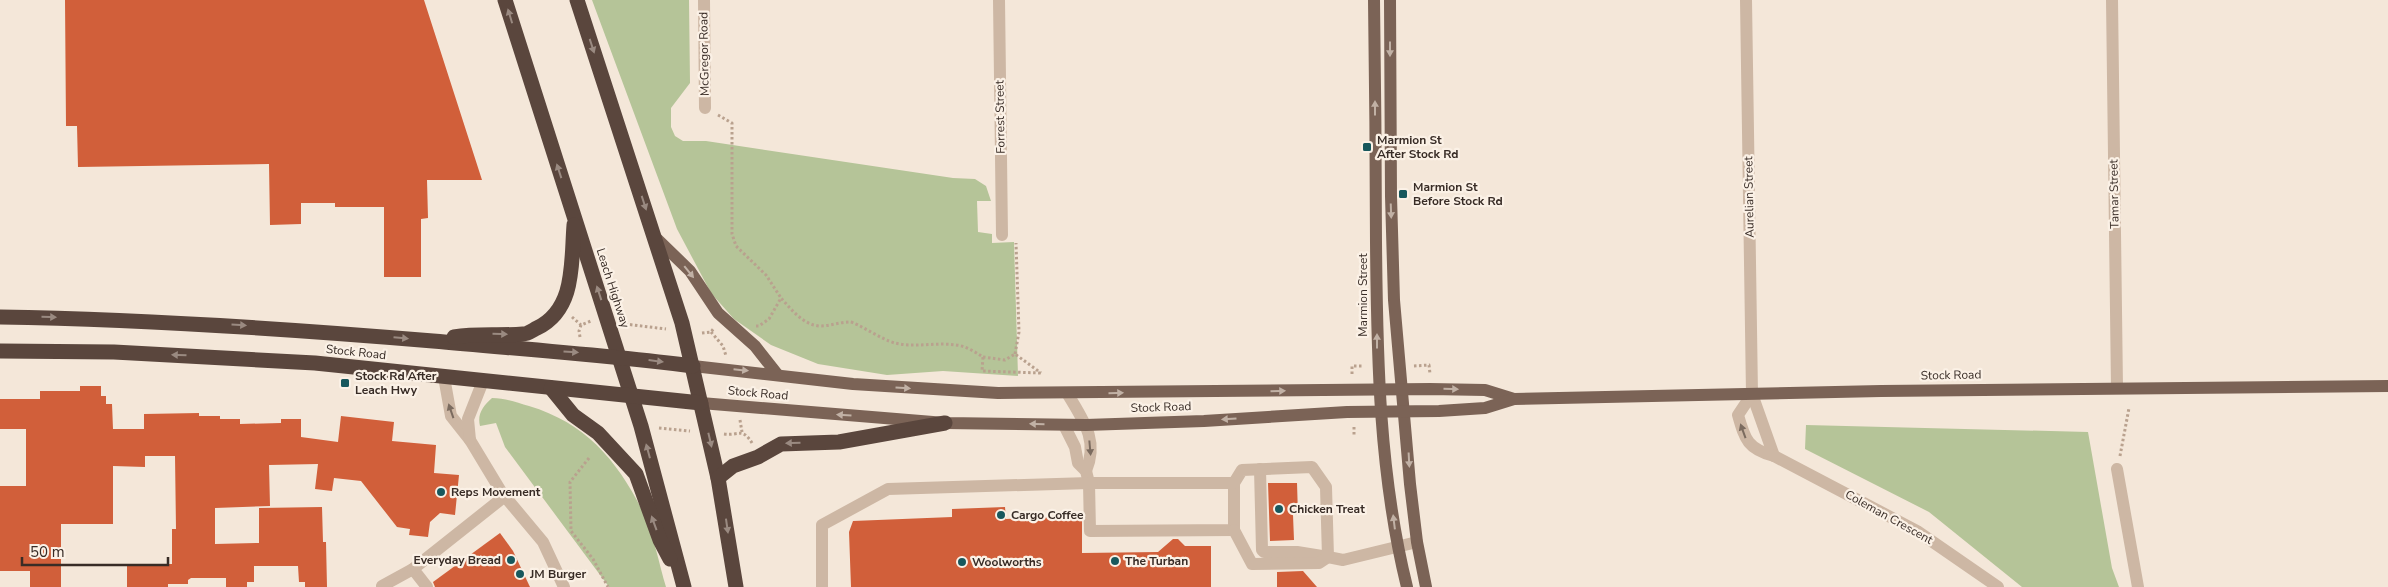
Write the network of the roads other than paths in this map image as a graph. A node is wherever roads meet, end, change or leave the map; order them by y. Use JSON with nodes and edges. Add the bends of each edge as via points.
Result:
{"nodes":[{"id":1,"x":505,"y":0,"type":"edge"},
{"id":2,"x":577,"y":0,"type":"edge"},
{"id":3,"x":704,"y":0,"type":"edge"},
{"id":4,"x":999,"y":0,"type":"edge"},
{"id":5,"x":1374,"y":0,"type":"edge"},
{"id":6,"x":1390,"y":0,"type":"edge"},
{"id":7,"x":1746,"y":0,"type":"edge"},
{"id":8,"x":2112,"y":0,"type":"edge"},
{"id":9,"x":705,"y":108,"type":"road end"},
{"id":10,"x":574,"y":217,"type":"junction"},
{"id":11,"x":1002,"y":235,"type":"road end"},
{"id":12,"x":655,"y":238,"type":"junction"},
{"id":13,"x":0,"y":317,"type":"edge"},
{"id":14,"x":435,"y":341,"type":"junction"},
{"id":15,"x":0,"y":351,"type":"edge"},
{"id":16,"x":619,"y":356,"type":"junction"},
{"id":17,"x":693,"y":366,"type":"junction"},
{"id":18,"x":777,"y":374,"type":"junction"},
{"id":19,"x":444,"y":377,"type":"junction"},
{"id":20,"x":483,"y":381,"type":"junction"},
{"id":21,"x":2388,"y":386,"type":"edge"},
{"id":22,"x":551,"y":388,"type":"junction"},
{"id":23,"x":2116,"y":388,"type":"junction"},
{"id":24,"x":1402,"y":389,"type":"junction"},
{"id":25,"x":1379,"y":390,"type":"junction"},
{"id":26,"x":1067,"y":393,"type":"junction"},
{"id":27,"x":1752,"y":394,"type":"junction"},
{"id":28,"x":632,"y":396,"type":"junction"},
{"id":29,"x":1514,"y":399,"type":"junction"},
{"id":30,"x":701,"y":403,"type":"junction"},
{"id":31,"x":1381,"y":412,"type":"junction"},
{"id":32,"x":1404,"y":412,"type":"junction"},
{"id":33,"x":946,"y":423,"type":"junction"},
{"id":34,"x":1064,"y":425,"type":"junction"},
{"id":35,"x":1086,"y":425,"type":"junction"},
{"id":36,"x":470,"y":440,"type":"junction"},
{"id":37,"x":1774,"y":456,"type":"junction"},
{"id":38,"x":1260,"y":469,"type":"junction"},
{"id":39,"x":2116,"y":469,"type":"road end"},
{"id":40,"x":1088,"y":477,"type":"junction"},
{"id":41,"x":718,"y":478,"type":"junction"},
{"id":42,"x":1234,"y":483,"type":"junction"},
{"id":43,"x":505,"y":496,"type":"junction"},
{"id":44,"x":1234,"y":530,"type":"junction"},
{"id":45,"x":1417,"y":542,"type":"junction"},
{"id":46,"x":1397,"y":546,"type":"junction"},
{"id":47,"x":1328,"y":557,"type":"junction"},
{"id":48,"x":413,"y":569,"type":"junction"},
{"id":49,"x":683,"y":585,"type":"edge"},
{"id":50,"x":382,"y":586,"type":"edge"},
{"id":51,"x":427,"y":587,"type":"edge"},
{"id":52,"x":564,"y":587,"type":"edge"},
{"id":53,"x":736,"y":587,"type":"edge"},
{"id":54,"x":822,"y":587,"type":"edge"},
{"id":55,"x":1406,"y":587,"type":"edge"},
{"id":56,"x":1426,"y":587,"type":"edge"},
{"id":57,"x":1998,"y":587,"type":"edge"},
{"id":58,"x":2138,"y":587,"type":"edge"}],
"edges":[{"from":10,"to":1,"type":"highway","name":"Leach Highway","one_way":true},
{"from":2,"to":12,"type":"highway","one_way":true},
{"from":3,"to":9,"type":"street","name":"McGregor Road"},
{"from":4,"to":11,"type":"street","name":"Forrest Street"},
{"from":25,"to":5,"type":"main road","name":"Marmion Street","one_way":true},
{"from":6,"to":24,"type":"main road","one_way":true,"via":[[1390,196]]},
{"from":7,"to":27,"type":"street","name":"Aurelian Street"},
{"from":8,"to":23,"type":"street","name":"Tamar Street"},
{"from":14,"to":10,"type":"highway","one_way":true,"via":[[472,334],[525,334],[550,320],[564,302],[568,288]]},
{"from":16,"to":10,"type":"highway","name":"Leach Highway","one_way":true,"via":[[603,322]]},
{"from":12,"to":17,"type":"highway"},
{"from":12,"to":18,"type":"main road","one_way":true,"via":[[690,271],[718,313],[755,346]]},
{"from":13,"to":14,"type":"highway","name":"Stock Road","one_way":true,"via":[[200,323]]},
{"from":14,"to":16,"type":"highway","name":"Stock Road","one_way":true},
{"from":19,"to":15,"type":"highway","name":"Stock Road","one_way":true,"via":[[214,356]]},
{"from":16,"to":17,"type":"highway","name":"Stock Road","one_way":true},
{"from":16,"to":28,"type":"highway","name":"Leach Highway"},
{"from":17,"to":18,"type":"main road","name":"Stock Road","one_way":true},
{"from":17,"to":30,"type":"highway"},
{"from":18,"to":26,"type":"main road","name":"Stock Road","one_way":true,"via":[[853,384],[962,392]]},
{"from":19,"to":20,"type":"highway","name":"Stock Road"},
{"from":36,"to":19,"type":"street","one_way":true,"via":[[451,416]]},
{"from":20,"to":22,"type":"highway","name":"Stock Road"},
{"from":20,"to":36,"type":"street","via":[[468,419]]},
{"from":21,"to":23,"type":"main road","name":"Stock Road"},
{"from":22,"to":28,"type":"highway","name":"Stock Road"},
{"from":49,"to":22,"type":"highway","one_way":true,"via":[[660,540],[636,474],[598,433],[573,415]]},
{"from":23,"to":27,"type":"main road","name":"Stock Road"},
{"from":24,"to":25,"type":"main road","name":"Stock Road"},
{"from":24,"to":29,"type":"main road","name":"Stock Road","one_way":true,"via":[[1486,390]]},
{"from":24,"to":32,"type":"main road"},
{"from":26,"to":25,"type":"main road","name":"Stock Road","one_way":true},
{"from":25,"to":31,"type":"main road","name":"Marmion Street"},
{"from":26,"to":35,"type":"street"},
{"from":27,"to":29,"type":"main road","name":"Stock Road"},
{"from":27,"to":37,"type":"street"},
{"from":37,"to":27,"type":"street","name":"Coleman Crescent","one_way":true,"via":[[1757,452],[1741,426],[1738,415]]},
{"from":28,"to":30,"type":"highway","name":"Stock Road"},
{"from":49,"to":28,"type":"highway","name":"Leach Highway","one_way":true},
{"from":29,"to":32,"type":"main road","name":"Stock Road","via":[[1484,408]]},
{"from":33,"to":30,"type":"main road","name":"Stock Road","one_way":true},
{"from":30,"to":41,"type":"highway","one_way":true},
{"from":31,"to":32,"type":"main road","name":"Stock Road"},
{"from":31,"to":35,"type":"main road","name":"Stock Road","one_way":true},
{"from":46,"to":31,"type":"main road","name":"Marmion Street","one_way":true},
{"from":32,"to":45,"type":"main road","one_way":true},
{"from":34,"to":33,"type":"main road","name":"Stock Road","one_way":true},
{"from":33,"to":41,"type":"highway","one_way":true,"via":[[839,442],[781,444],[734,466]]},
{"from":34,"to":35,"type":"main road","name":"Stock Road"},
{"from":34,"to":40,"type":"street","via":[[1075,446],[1078,463]]},
{"from":35,"to":40,"type":"street","one_way":true,"via":[[1091,446]]},
{"from":36,"to":43,"type":"street"},
{"from":37,"to":57,"type":"street","name":"Coleman Crescent","via":[[1917,531]]},
{"from":38,"to":42,"type":"street","via":[[1242,470]]},
{"from":38,"to":47,"type":"street","via":[[1312,467],[1326,487]]},
{"from":38,"to":47,"type":"street","via":[[1262,550]]},
{"from":39,"to":58,"type":"street"},
{"from":40,"to":42,"type":"street"},
{"from":40,"to":44,"type":"street","via":[[1090,531]]},
{"from":40,"to":54,"type":"street","via":[[888,489],[822,525]]},
{"from":41,"to":53,"type":"highway","one_way":true},
{"from":42,"to":44,"type":"street"},
{"from":43,"to":48,"type":"street"},
{"from":43,"to":52,"type":"street","via":[[543,542]]},
{"from":44,"to":47,"type":"street","via":[[1252,564],[1319,563]]},
{"from":45,"to":46,"type":"street"},
{"from":45,"to":56,"type":"main road"},
{"from":46,"to":47,"type":"street","via":[[1343,560]]},
{"from":46,"to":55,"type":"main road","name":"Marmion Street"},
{"from":48,"to":50,"type":"street"},
{"from":48,"to":51,"type":"street"}]}
